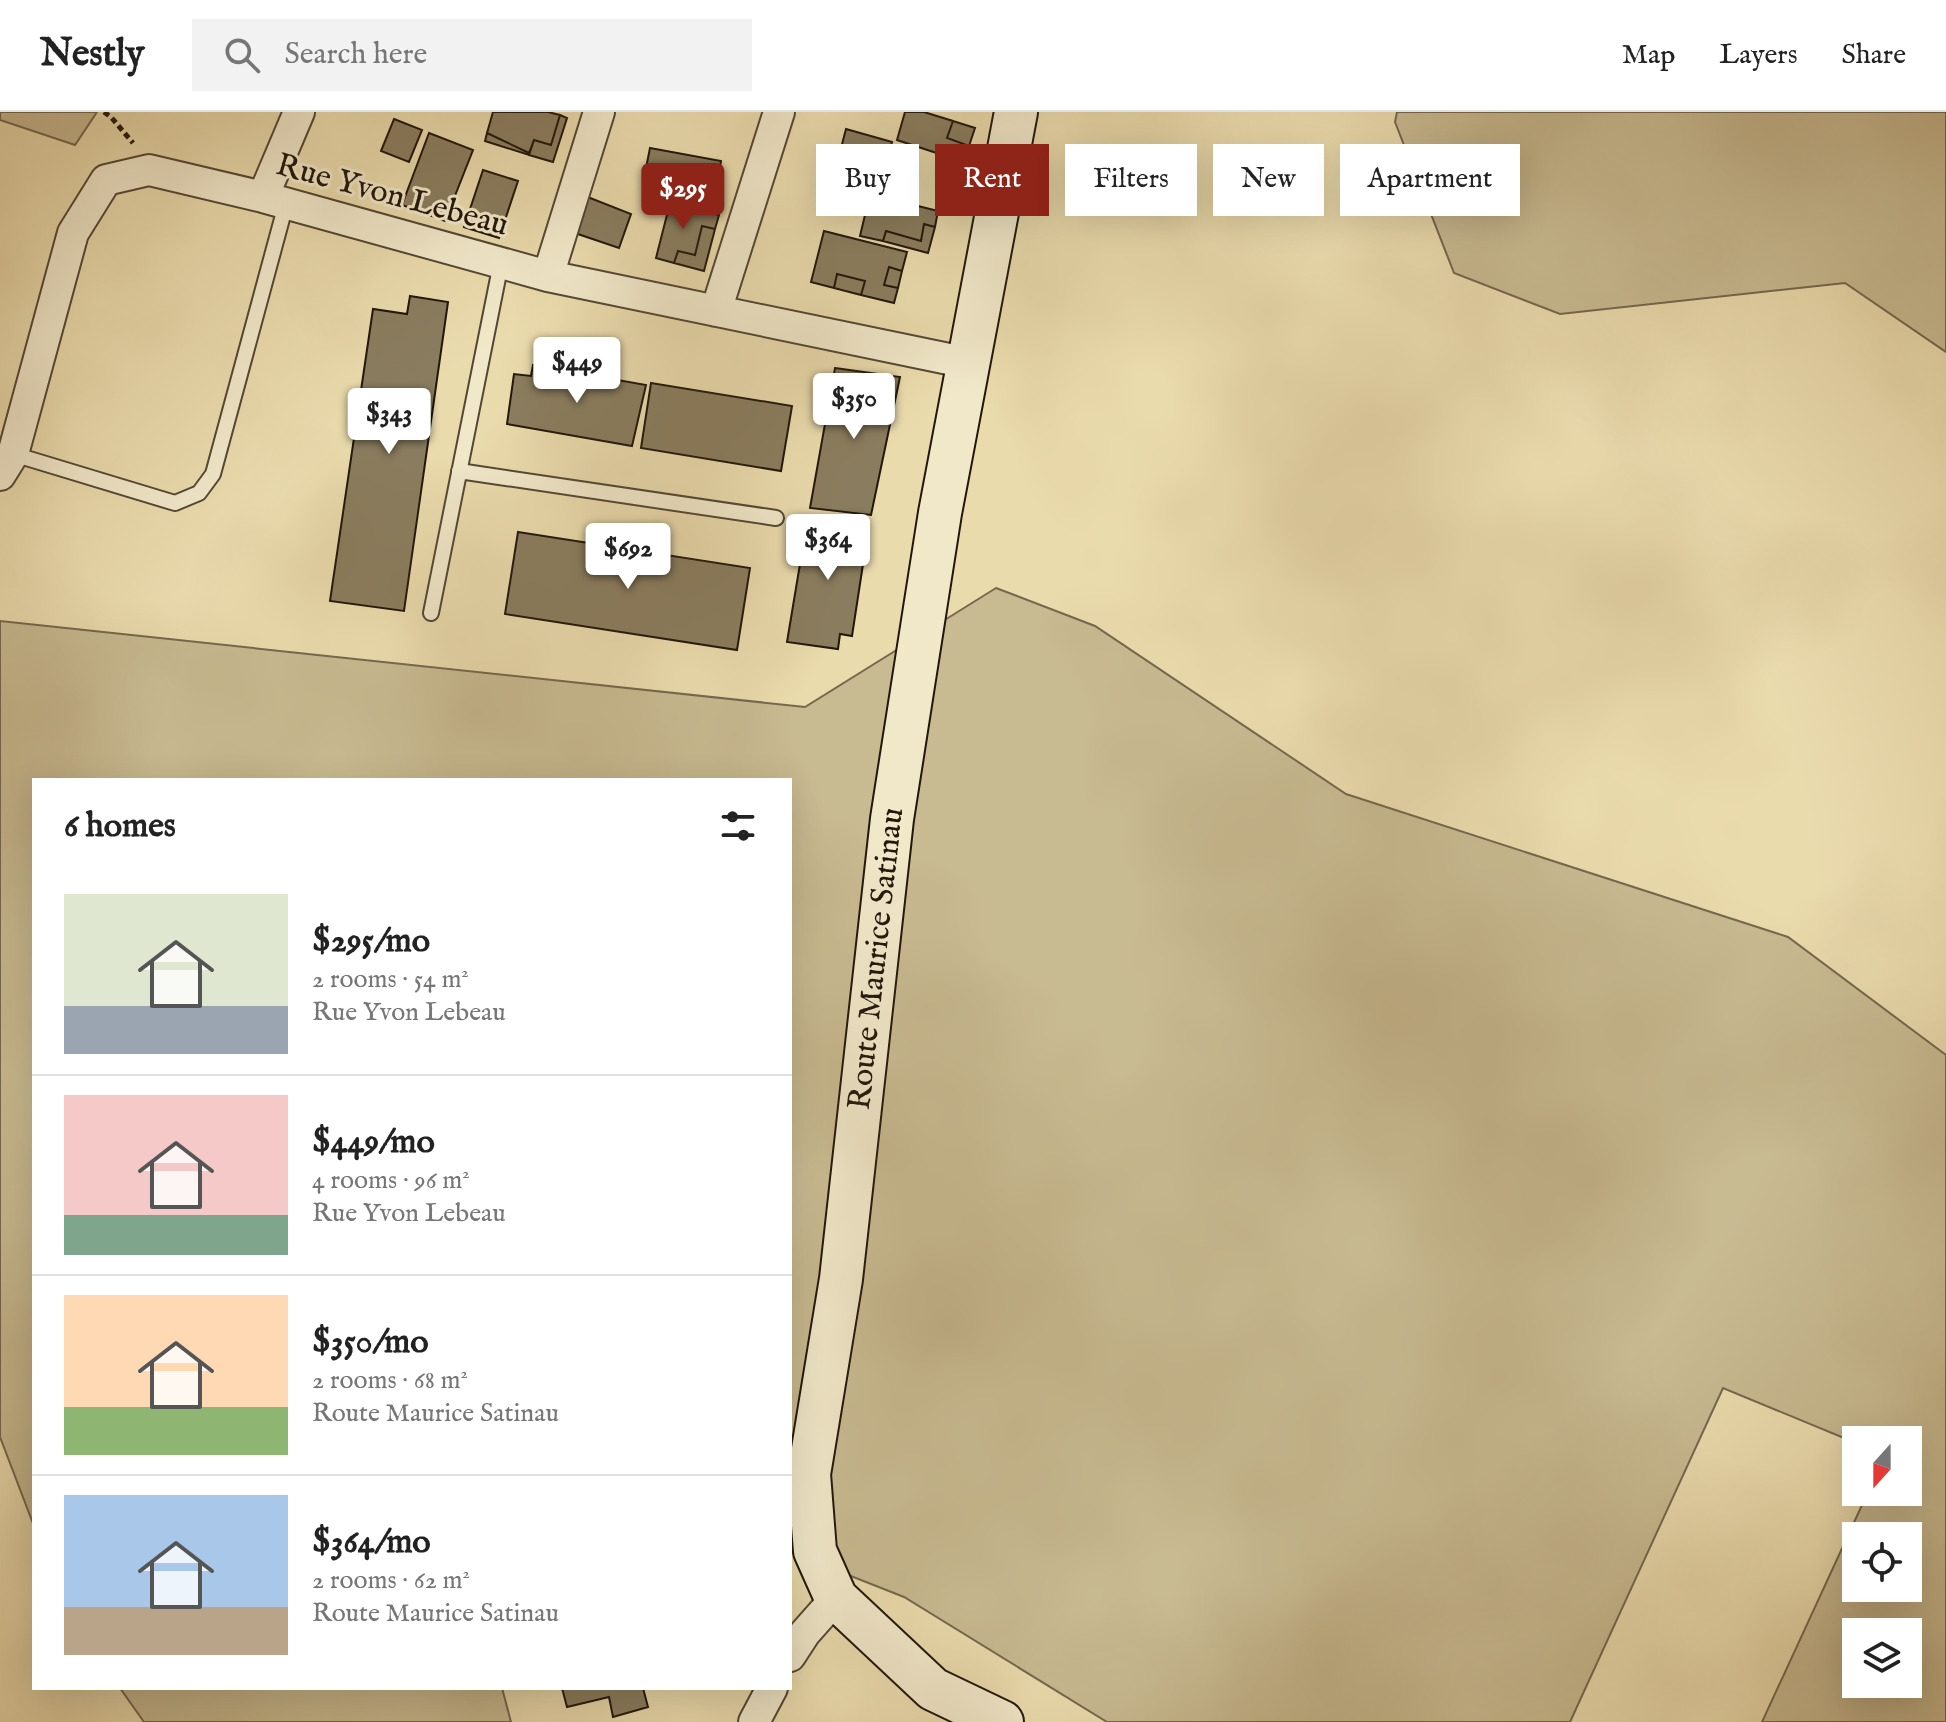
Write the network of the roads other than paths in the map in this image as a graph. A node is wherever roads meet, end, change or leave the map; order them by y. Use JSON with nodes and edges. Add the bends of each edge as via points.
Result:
{"nodes":[{"id":1,"x":299,"y":112,"type":"edge"},
{"id":2,"x":599,"y":112,"type":"edge"},
{"id":3,"x":779,"y":112,"type":"edge"},
{"id":4,"x":1016,"y":112,"type":"edge"},
{"id":5,"x":275,"y":200,"type":"junction"},
{"id":6,"x":501,"y":263,"type":"junction"},
{"id":7,"x":548,"y":276,"type":"junction"},
{"id":8,"x":716,"y":311,"type":"junction"},
{"id":9,"x":968,"y":363,"type":"junction"},
{"id":10,"x":6,"y":464,"type":"edge"},
{"id":11,"x":459,"y":471,"type":"junction"},
{"id":12,"x":776,"y":518,"type":"dead end"},
{"id":13,"x":431,"y":613,"type":"dead end"},
{"id":14,"x":836,"y":1598,"type":"junction"},
{"id":15,"x":792,"y":1653,"type":"edge"},
{"id":16,"x":771,"y":1690,"type":"edge"},
{"id":17,"x":754,"y":1722,"type":"edge"},
{"id":18,"x":1002,"y":1722,"type":"edge"}],
"edges":[{"from":1,"to":5,"type":"street"},
{"from":2,"to":7,"type":"street"},
{"from":3,"to":8,"type":"street"},
{"from":4,"to":9,"type":"main road","name":"Route Maurice Satinau"},
{"from":5,"to":6,"type":"street","name":"Rue Yvon Lebeau"},
{"from":5,"to":10,"type":"street","name":"Rue Yvon Lebeau","via":[[149,170],[106,180],[73,233]]},
{"from":5,"to":10,"type":"lane","via":[[213,474],[199,493],[175,503]]},
{"from":6,"to":7,"type":"street","name":"Rue Yvon Lebeau"},
{"from":6,"to":11,"type":"lane"},
{"from":7,"to":8,"type":"street","name":"Rue Yvon Lebeau"},
{"from":8,"to":9,"type":"street","name":"Rue Yvon Lebeau"},
{"from":9,"to":14,"type":"main road","name":"Route Maurice Satinau","via":[[892,819],[841,1279],[809,1474],[815,1551]]},
{"from":11,"to":12,"type":"lane"},
{"from":11,"to":13,"type":"lane"},
{"from":14,"to":15,"type":"street"},
{"from":14,"to":18,"type":"main road","name":"Route Maurice Satinau","via":[[933,1689]]},
{"from":16,"to":17,"type":"street"}]}
